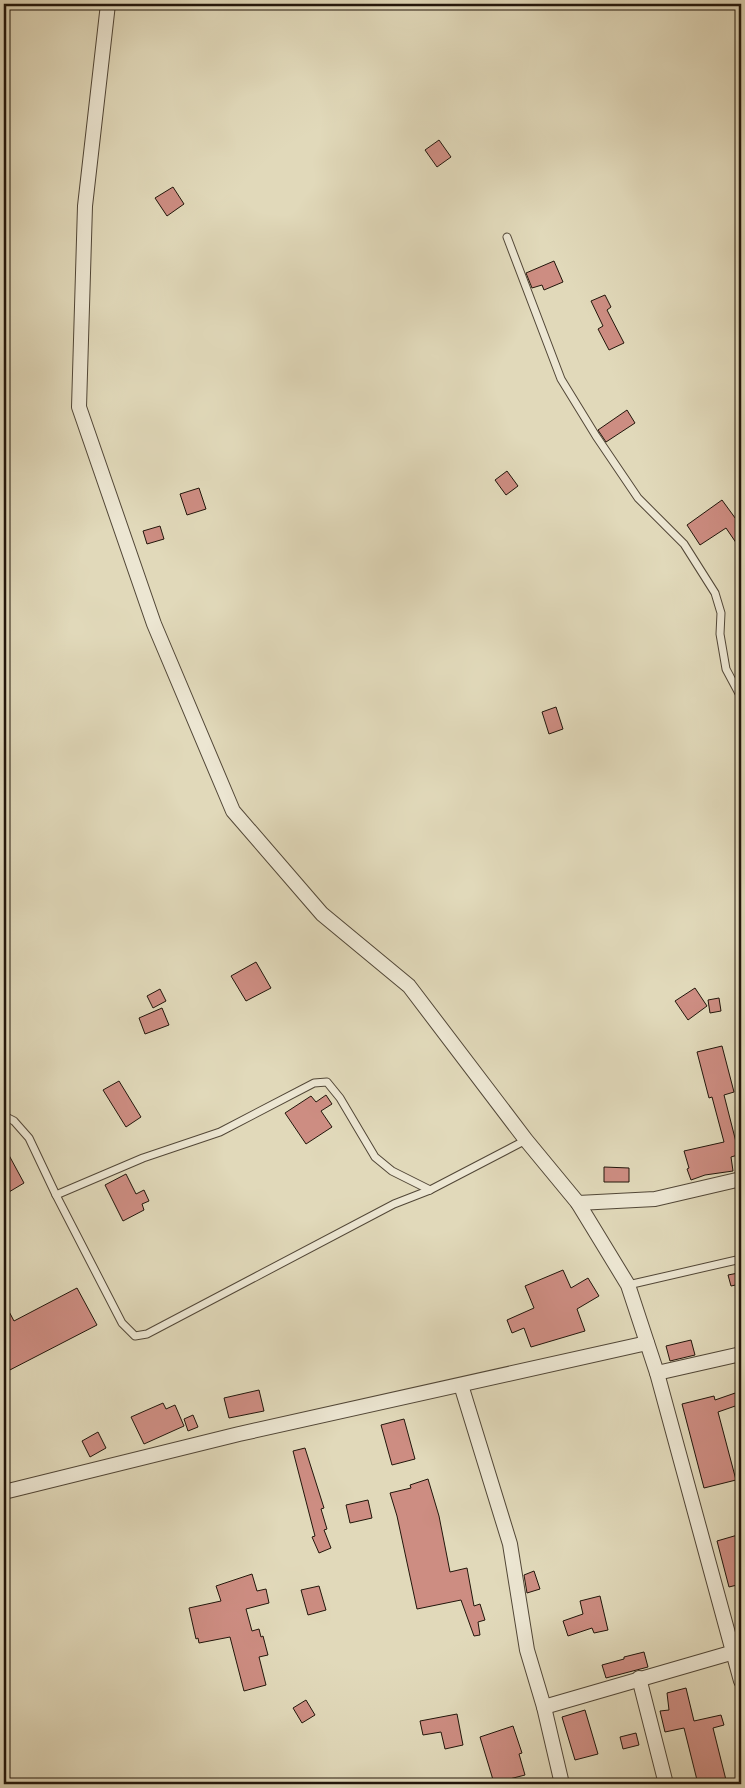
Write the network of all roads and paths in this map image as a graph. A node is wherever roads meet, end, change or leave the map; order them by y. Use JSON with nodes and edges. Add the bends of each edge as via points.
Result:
{"nodes":[{"id":1,"x":108,"y":4,"type":"edge"},
{"id":2,"x":507,"y":237,"type":"dead end"},
{"id":3,"x":741,"y":698,"type":"edge"},
{"id":4,"x":4,"y":1116,"type":"edge"},
{"id":5,"x":526,"y":1140,"type":"junction"},
{"id":6,"x":741,"y":1179,"type":"edge"},
{"id":7,"x":430,"y":1190,"type":"junction"},
{"id":8,"x":56,"y":1195,"type":"junction"},
{"id":9,"x":578,"y":1203,"type":"junction"},
{"id":10,"x":741,"y":1259,"type":"edge"},
{"id":11,"x":628,"y":1285,"type":"junction"},
{"id":12,"x":647,"y":1343,"type":"junction"},
{"id":13,"x":741,"y":1354,"type":"edge"},
{"id":14,"x":657,"y":1373,"type":"junction"},
{"id":15,"x":461,"y":1384,"type":"junction"},
{"id":16,"x":4,"y":1492,"type":"edge"},
{"id":17,"x":734,"y":1652,"type":"junction"},
{"id":18,"x":639,"y":1678,"type":"junction"},
{"id":19,"x":741,"y":1681,"type":"edge"},
{"id":20,"x":544,"y":1707,"type":"junction"},
{"id":21,"x":562,"y":1784,"type":"edge"},
{"id":22,"x":666,"y":1784,"type":"edge"}],
"edges":[{"from":1,"to":5,"type":"street","via":[[85,206],[79,406],[154,624],[233,811],[322,914],[408,986]]},
{"from":2,"to":3,"type":"lane","via":[[560,379],[638,498],[684,544],[715,593],[721,613],[720,634],[726,669]]},
{"from":4,"to":8,"type":"lane","via":[[14,1121],[29,1138]]},
{"from":5,"to":7,"type":"lane"},
{"from":5,"to":9,"type":"street"},
{"from":6,"to":9,"type":"street","via":[[655,1199]]},
{"from":7,"to":8,"type":"lane","via":[[392,1171],[375,1157],[327,1082],[314,1083],[220,1132],[143,1158]]},
{"from":7,"to":8,"type":"lane","via":[[394,1204],[147,1334],[135,1336],[122,1323]]},
{"from":9,"to":11,"type":"street"},
{"from":10,"to":11,"type":"lane"},
{"from":11,"to":12,"type":"street"},
{"from":12,"to":14,"type":"street"},
{"from":12,"to":15,"type":"street"},
{"from":13,"to":14,"type":"street"},
{"from":14,"to":17,"type":"street"},
{"from":15,"to":16,"type":"street"},
{"from":15,"to":20,"type":"street","via":[[510,1544],[528,1650]]},
{"from":17,"to":18,"type":"street"},
{"from":17,"to":19,"type":"street"},
{"from":18,"to":20,"type":"street"},
{"from":18,"to":22,"type":"street"},
{"from":20,"to":21,"type":"street"}]}
